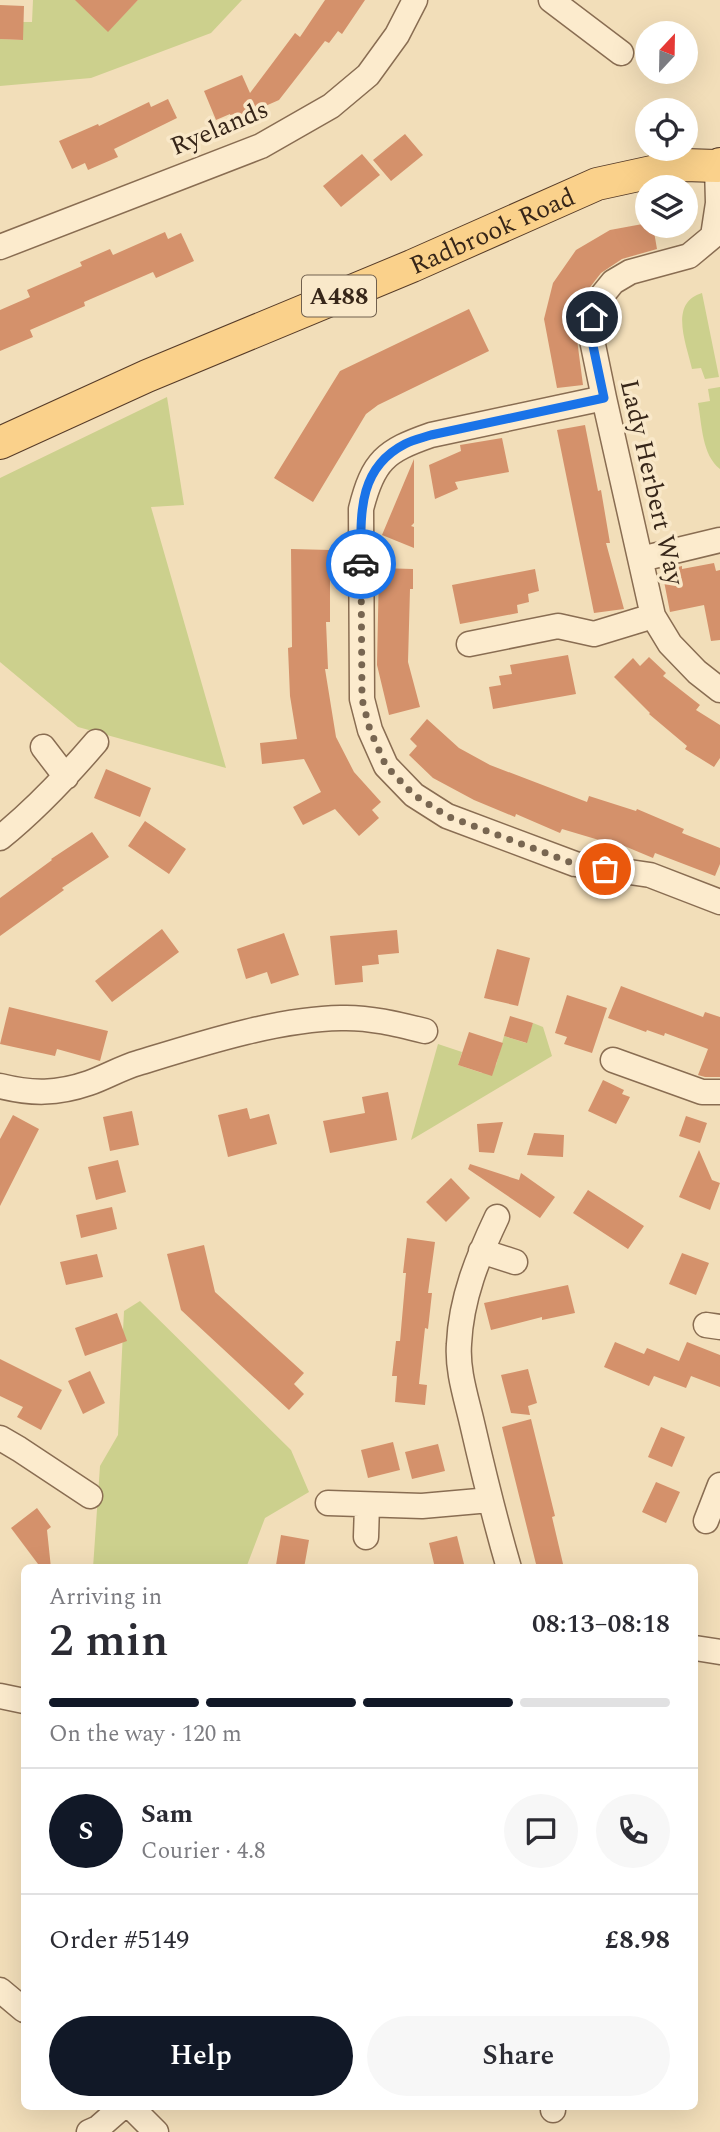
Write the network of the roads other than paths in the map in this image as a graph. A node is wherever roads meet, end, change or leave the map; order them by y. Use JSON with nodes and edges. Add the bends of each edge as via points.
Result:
{"nodes":[{"id":1,"x":415,"y":0,"type":"edge"},
{"id":2,"x":551,"y":0,"type":"edge"},
{"id":3,"x":621,"y":53,"type":"dead end"},
{"id":4,"x":718,"y":165,"type":"edge"},
{"id":5,"x":0,"y":247,"type":"edge"},
{"id":6,"x":604,"y":398,"type":"junction"},
{"id":7,"x":0,"y":443,"type":"edge"},
{"id":8,"x":720,"y":540,"type":"edge"},
{"id":9,"x":641,"y":559,"type":"junction"},
{"id":10,"x":653,"y":616,"type":"junction"},
{"id":11,"x":470,"y":644,"type":"dead end"},
{"id":12,"x":720,"y":690,"type":"edge"},
{"id":13,"x":96,"y":742,"type":"dead end"},
{"id":14,"x":43,"y":747,"type":"dead end"},
{"id":15,"x":66,"y":777,"type":"junction"},
{"id":16,"x":0,"y":838,"type":"edge"},
{"id":17,"x":720,"y":902,"type":"edge"},
{"id":18,"x":425,"y":1031,"type":"dead end"},
{"id":19,"x":613,"y":1060,"type":"dead end"},
{"id":20,"x":0,"y":1086,"type":"edge"},
{"id":21,"x":720,"y":1092,"type":"edge"},
{"id":22,"x":497,"y":1217,"type":"dead end"},
{"id":23,"x":481,"y":1251,"type":"junction"},
{"id":24,"x":514,"y":1262,"type":"dead end"},
{"id":25,"x":0,"y":1438,"type":"edge"},
{"id":26,"x":720,"y":1485,"type":"edge"},
{"id":27,"x":90,"y":1496,"type":"dead end"},
{"id":28,"x":490,"y":1500,"type":"junction"},
{"id":29,"x":328,"y":1503,"type":"dead end"},
{"id":30,"x":367,"y":1505,"type":"junction"},
{"id":31,"x":706,"y":1521,"type":"dead end"},
{"id":32,"x":366,"y":1537,"type":"dead end"},
{"id":33,"x":508,"y":1564,"type":"edge"},
{"id":34,"x":698,"y":1648,"type":"edge"},
{"id":35,"x":720,"y":1652,"type":"edge"},
{"id":36,"x":0,"y":1696,"type":"edge"},
{"id":37,"x":21,"y":1700,"type":"edge"},
{"id":38,"x":0,"y":1990,"type":"edge"},
{"id":39,"x":21,"y":2008,"type":"edge"},
{"id":40,"x":119,"y":2110,"type":"edge"},
{"id":41,"x":134,"y":2110,"type":"edge"},
{"id":42,"x":89,"y":2132,"type":"edge"},
{"id":43,"x":156,"y":2132,"type":"edge"}],
"edges":[{"from":1,"to":5,"type":"street","name":"Ryelands","via":[[368,75],[331,106],[261,146]]},
{"from":2,"to":3,"type":"street"},
{"from":4,"to":6,"type":"street","name":"Lady Herbert Way","via":[[713,236],[689,256],[630,272],[613,282],[600,299],[592,317],[592,341]]},
{"from":4,"to":7,"type":"main road","name":"Radbrook Road","number":"A488","via":[[684,164],[597,184]]},
{"from":6,"to":9,"type":"street","name":"Lady Herbert Way"},
{"from":6,"to":17,"type":"street","via":[[431,435],[405,444],[382,460],[368,482],[361,509],[362,699],[386,766],[414,795],[447,816],[575,864],[649,875]]},
{"from":8,"to":9,"type":"street"},
{"from":9,"to":10,"type":"street","name":"Lady Herbert Way"},
{"from":10,"to":11,"type":"street","via":[[594,634],[558,626]]},
{"from":10,"to":12,"type":"street","name":"Lady Herbert Way","via":[[670,644]]},
{"from":13,"to":15,"type":"street"},
{"from":14,"to":15,"type":"street"},
{"from":15,"to":16,"type":"street"},
{"from":18,"to":20,"type":"street","via":[[342,1018],[284,1024],[196,1046],[55,1092]]},
{"from":19,"to":21,"type":"street","via":[[702,1092]]},
{"from":22,"to":23,"type":"street"},
{"from":23,"to":24,"type":"street"},
{"from":23,"to":28,"type":"street","via":[[461,1317],[458,1346]]},
{"from":25,"to":27,"type":"street","via":[[74,1474]]},
{"from":26,"to":31,"type":"street"},
{"from":28,"to":30,"type":"street"},
{"from":28,"to":33,"type":"street"},
{"from":29,"to":30,"type":"street"},
{"from":30,"to":32,"type":"street"},
{"from":34,"to":35,"type":"street"},
{"from":36,"to":37,"type":"street"},
{"from":38,"to":39,"type":"street"},
{"from":40,"to":42,"type":"street"},
{"from":41,"to":43,"type":"street"}]}
